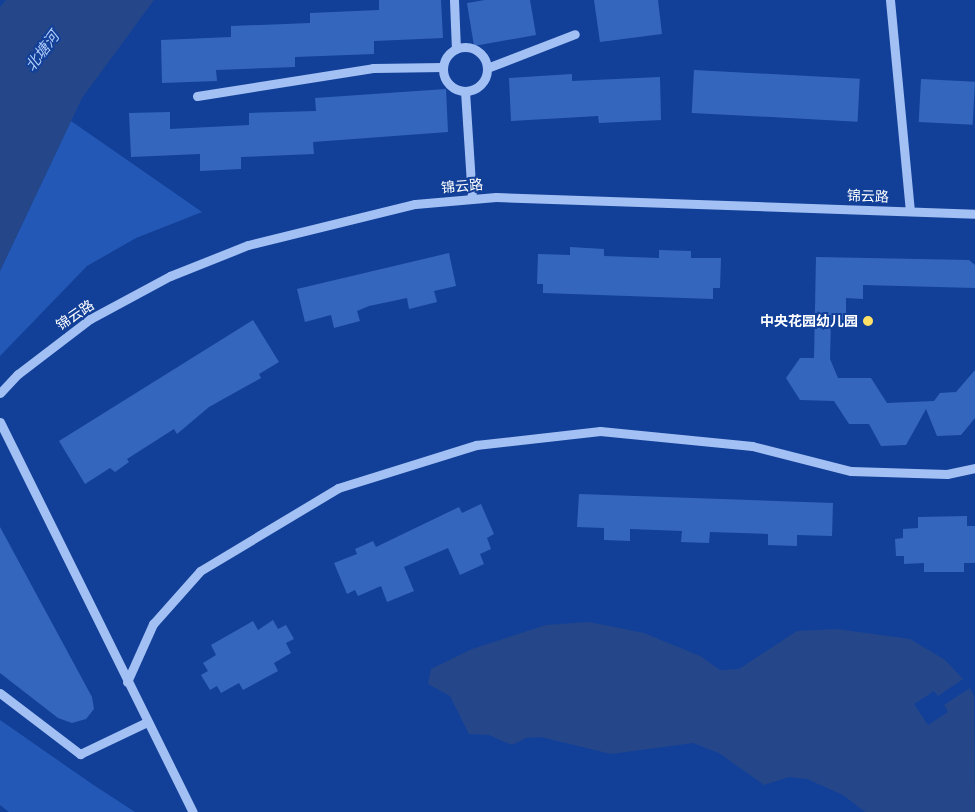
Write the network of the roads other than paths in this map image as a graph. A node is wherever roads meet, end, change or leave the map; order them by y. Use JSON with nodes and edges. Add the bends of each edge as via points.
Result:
{"nodes":[{"id":1,"x":890,"y":0,"type":"edge"},
{"id":2,"x":455,"y":1,"type":"edge"},
{"id":3,"x":575,"y":34,"type":"dead end"},
{"id":4,"x":456,"y":49,"type":"junction"},
{"id":5,"x":443,"y":67,"type":"junction"},
{"id":6,"x":487,"y":68,"type":"junction"},
{"id":7,"x":465,"y":91,"type":"junction"},
{"id":8,"x":197,"y":96,"type":"dead end"},
{"id":9,"x":472,"y":199,"type":"junction"},
{"id":10,"x":910,"y":211,"type":"junction"},
{"id":11,"x":975,"y":214,"type":"edge"},
{"id":12,"x":0,"y":393,"type":"edge"},
{"id":13,"x":0,"y":422,"type":"edge"},
{"id":14,"x":975,"y":468,"type":"edge"},
{"id":15,"x":127,"y":682,"type":"junction"},
{"id":16,"x":0,"y":693,"type":"edge"},
{"id":17,"x":147,"y":722,"type":"junction"},
{"id":18,"x":194,"y":812,"type":"edge"}],
"edges":[{"from":1,"to":10,"type":"street"},
{"from":2,"to":4,"type":"street"},
{"from":3,"to":6,"type":"street"},
{"from":4,"to":5,"type":"street"},
{"from":4,"to":6,"type":"street","via":[[476,50]]},
{"from":5,"to":7,"type":"street","via":[[446,80]]},
{"from":5,"to":8,"type":"street","via":[[373,68]]},
{"from":6,"to":7,"type":"street","via":[[478,86]]},
{"from":7,"to":9,"type":"street"},
{"from":9,"to":10,"type":"street","name":"锦云路"},
{"from":9,"to":12,"type":"street","name":"锦云路","via":[[415,204],[335,221],[248,245],[170,276],[90,319],[18,374]]},
{"from":10,"to":11,"type":"street","name":"锦云路"},
{"from":13,"to":15,"type":"street"},
{"from":14,"to":15,"type":"street","via":[[947,474],[851,470],[752,446],[600,431],[476,445],[338,488],[200,571],[153,624]]},
{"from":15,"to":17,"type":"street"},
{"from":16,"to":17,"type":"street","via":[[80,754]]},
{"from":17,"to":18,"type":"street"}]}
